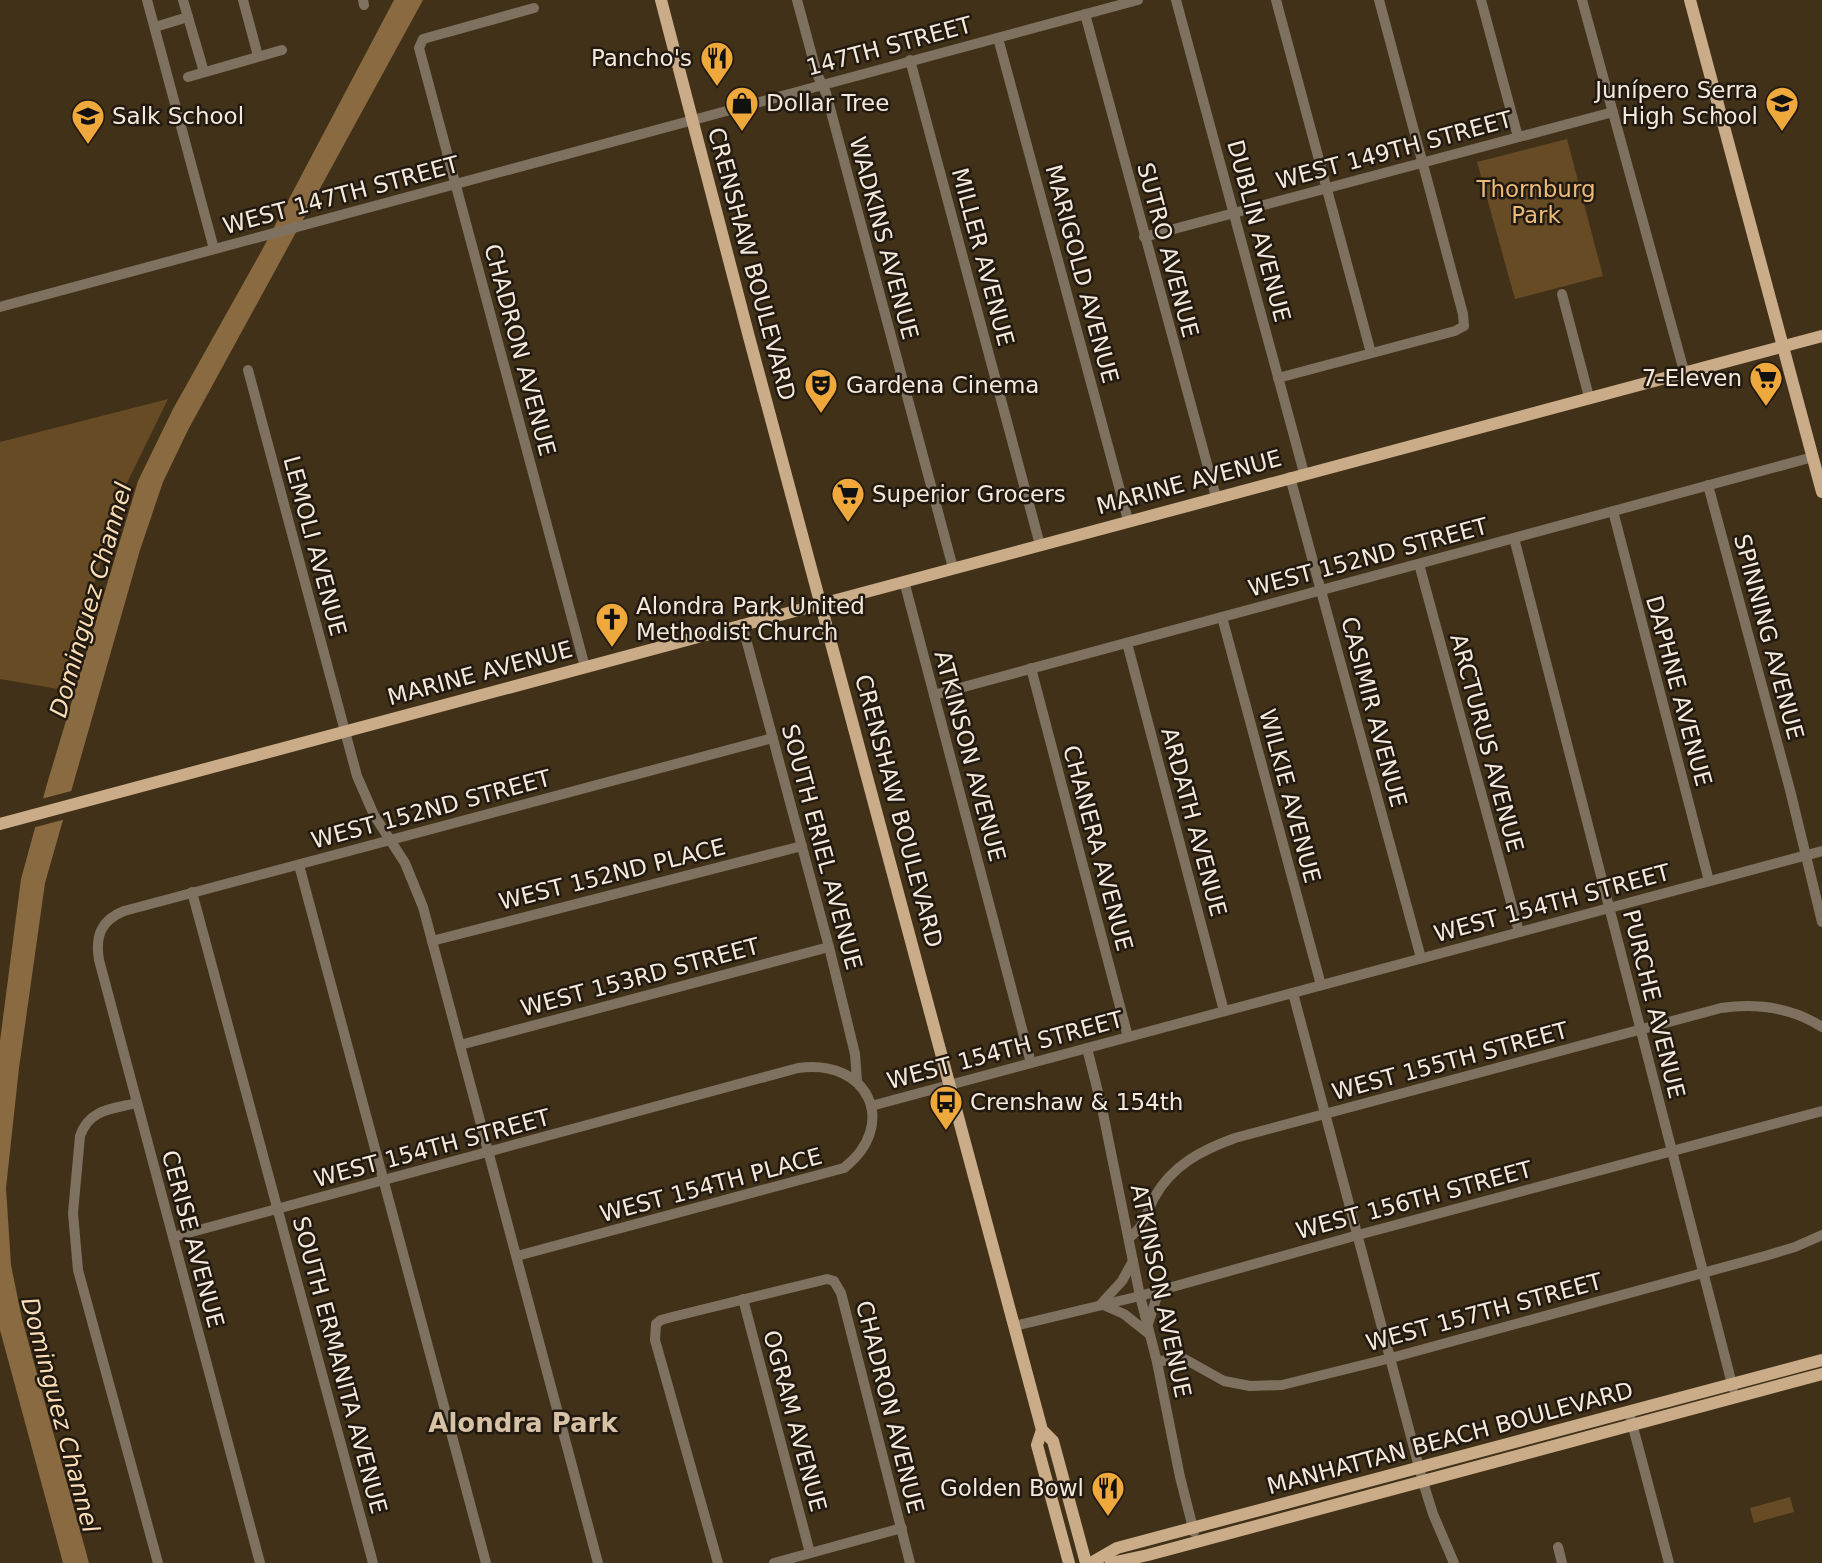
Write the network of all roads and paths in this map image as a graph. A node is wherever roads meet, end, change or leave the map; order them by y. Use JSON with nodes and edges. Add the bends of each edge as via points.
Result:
{"nodes":[{"id":1,"x":147,"y":0,"type":"edge"},
{"id":2,"x":183,"y":0,"type":"edge"},
{"id":3,"x":243,"y":0,"type":"edge"},
{"id":4,"x":661,"y":0,"type":"edge"},
{"id":5,"x":797,"y":0,"type":"edge"},
{"id":6,"x":1138,"y":0,"type":"edge"},
{"id":7,"x":1176,"y":0,"type":"edge"},
{"id":8,"x":1276,"y":0,"type":"edge"},
{"id":9,"x":1379,"y":0,"type":"edge"},
{"id":10,"x":1481,"y":0,"type":"edge"},
{"id":11,"x":1582,"y":0,"type":"edge"},
{"id":12,"x":1690,"y":0,"type":"edge"},
{"id":13,"x":534,"y":8,"type":"dead end"},
{"id":14,"x":1085,"y":14,"type":"junction"},
{"id":15,"x":188,"y":17,"type":"junction"},
{"id":16,"x":155,"y":27,"type":"junction"},
{"id":17,"x":998,"y":38,"type":"junction"},
{"id":18,"x":282,"y":50,"type":"dead end"},
{"id":19,"x":258,"y":56,"type":"junction"},
{"id":20,"x":910,"y":60,"type":"junction"},
{"id":21,"x":204,"y":72,"type":"junction"},
{"id":22,"x":188,"y":77,"type":"dead end"},
{"id":23,"x":821,"y":84,"type":"junction"},
{"id":24,"x":1613,"y":112,"type":"junction"},
{"id":25,"x":691,"y":120,"type":"junction"},
{"id":26,"x":1518,"y":137,"type":"junction"},
{"id":27,"x":1423,"y":163,"type":"junction"},
{"id":28,"x":454,"y":184,"type":"junction"},
{"id":29,"x":1327,"y":188,"type":"junction"},
{"id":30,"x":1234,"y":213,"type":"junction"},
{"id":31,"x":1144,"y":237,"type":"junction"},
{"id":32,"x":214,"y":249,"type":"junction"},
{"id":33,"x":1562,"y":295,"type":"dead end"},
{"id":34,"x":0,"y":307,"type":"edge"},
{"id":35,"x":1822,"y":336,"type":"edge"},
{"id":36,"x":1783,"y":346,"type":"junction"},
{"id":37,"x":1371,"y":353,"type":"junction"},
{"id":38,"x":248,"y":370,"type":"dead end"},
{"id":39,"x":1684,"y":371,"type":"junction"},
{"id":40,"x":1279,"y":378,"type":"junction"},
{"id":41,"x":1589,"y":397,"type":"junction"},
{"id":42,"x":1813,"y":457,"type":"junction"},
{"id":43,"x":1304,"y":473,"type":"junction"},
{"id":44,"x":1290,"y":477,"type":"junction"},
{"id":45,"x":1708,"y":485,"type":"junction"},
{"id":46,"x":1822,"y":492,"type":"edge"},
{"id":47,"x":1216,"y":497,"type":"junction"},
{"id":48,"x":1613,"y":511,"type":"junction"},
{"id":49,"x":1128,"y":520,"type":"junction"},
{"id":50,"x":1514,"y":538,"type":"junction"},
{"id":51,"x":1040,"y":545,"type":"junction"},
{"id":52,"x":1419,"y":564,"type":"junction"},
{"id":53,"x":953,"y":568,"type":"junction"},
{"id":54,"x":904,"y":581,"type":"junction"},
{"id":55,"x":1321,"y":590,"type":"junction"},
{"id":56,"x":822,"y":603,"type":"junction"},
{"id":57,"x":1223,"y":617,"type":"junction"},
{"id":58,"x":742,"y":625,"type":"junction"},
{"id":59,"x":1127,"y":643,"type":"junction"},
{"id":60,"x":584,"y":667,"type":"junction"},
{"id":61,"x":1031,"y":668,"type":"junction"},
{"id":62,"x":934,"y":695,"type":"junction"},
{"id":63,"x":345,"y":731,"type":"junction"},
{"id":64,"x":773,"y":738,"type":"junction"},
{"id":65,"x":0,"y":824,"type":"edge"},
{"id":66,"x":391,"y":839,"type":"junction"},
{"id":67,"x":802,"y":846,"type":"junction"},
{"id":68,"x":1822,"y":851,"type":"edge"},
{"id":69,"x":1804,"y":855,"type":"junction"},
{"id":70,"x":299,"y":865,"type":"junction"},
{"id":71,"x":1709,"y":881,"type":"junction"},
{"id":72,"x":192,"y":892,"type":"junction"},
{"id":73,"x":1609,"y":908,"type":"junction"},
{"id":74,"x":1822,"y":922,"type":"edge"},
{"id":75,"x":103,"y":925,"type":"joint"},
{"id":76,"x":1519,"y":932,"type":"junction"},
{"id":77,"x":432,"y":941,"type":"junction"},
{"id":78,"x":829,"y":947,"type":"junction"},
{"id":79,"x":1421,"y":958,"type":"junction"},
{"id":80,"x":1321,"y":985,"type":"junction"},
{"id":81,"x":1293,"y":993,"type":"junction"},
{"id":82,"x":1224,"y":1011,"type":"junction"},
{"id":83,"x":1822,"y":1027,"type":"edge"},
{"id":84,"x":1640,"y":1029,"type":"junction"},
{"id":85,"x":1128,"y":1037,"type":"junction"},
{"id":86,"x":460,"y":1045,"type":"junction"},
{"id":87,"x":1087,"y":1048,"type":"junction"},
{"id":88,"x":1031,"y":1063,"type":"junction"},
{"id":89,"x":857,"y":1081,"type":"junction"},
{"id":90,"x":950,"y":1085,"type":"junction"},
{"id":91,"x":137,"y":1103,"type":"junction"},
{"id":92,"x":871,"y":1106,"type":"junction"},
{"id":93,"x":1822,"y":1111,"type":"edge"},
{"id":94,"x":1326,"y":1114,"type":"junction"},
{"id":95,"x":1672,"y":1151,"type":"junction"},
{"id":96,"x":490,"y":1153,"type":"junction"},
{"id":97,"x":383,"y":1181,"type":"junction"},
{"id":98,"x":279,"y":1209,"type":"junction"},
{"id":99,"x":1357,"y":1235,"type":"junction"},
{"id":100,"x":1822,"y":1235,"type":"edge"},
{"id":101,"x":173,"y":1237,"type":"junction"},
{"id":102,"x":1129,"y":1238,"type":"junction"},
{"id":103,"x":517,"y":1256,"type":"junction"},
{"id":104,"x":1133,"y":1261,"type":"junction"},
{"id":105,"x":1703,"y":1272,"type":"junction"},
{"id":106,"x":1165,"y":1289,"type":"junction"},
{"id":107,"x":1140,"y":1296,"type":"junction"},
{"id":108,"x":743,"y":1299,"type":"junction"},
{"id":109,"x":1101,"y":1304,"type":"junction"},
{"id":110,"x":1148,"y":1325,"type":"junction"},
{"id":111,"x":1015,"y":1326,"type":"junction"},
{"id":112,"x":1150,"y":1336,"type":"junction"},
{"id":113,"x":1391,"y":1357,"type":"junction"},
{"id":114,"x":1822,"y":1360,"type":"edge"},
{"id":115,"x":1157,"y":1362,"type":"junction"},
{"id":116,"x":1822,"y":1374,"type":"edge"},
{"id":117,"x":1731,"y":1384,"type":"junction"},
{"id":118,"x":1737,"y":1397,"type":"junction"},
{"id":119,"x":1629,"y":1412,"type":"junction"},
{"id":120,"x":1633,"y":1426,"type":"junction"},
{"id":121,"x":1042,"y":1430,"type":"junction"},
{"id":122,"x":1420,"y":1468,"type":"junction"},
{"id":123,"x":1423,"y":1482,"type":"junction"},
{"id":124,"x":902,"y":1528,"type":"junction"},
{"id":125,"x":1193,"y":1528,"type":"junction"},
{"id":126,"x":1197,"y":1542,"type":"junction"},
{"id":127,"x":1558,"y":1547,"type":"dead end"},
{"id":128,"x":810,"y":1553,"type":"junction"},
{"id":129,"x":158,"y":1563,"type":"edge"},
{"id":130,"x":260,"y":1563,"type":"edge"},
{"id":131,"x":373,"y":1563,"type":"edge"},
{"id":132,"x":486,"y":1563,"type":"edge"},
{"id":133,"x":598,"y":1563,"type":"edge"},
{"id":134,"x":718,"y":1563,"type":"edge"},
{"id":135,"x":774,"y":1563,"type":"edge"},
{"id":136,"x":910,"y":1563,"type":"edge"},
{"id":137,"x":1069,"y":1563,"type":"edge"},
{"id":138,"x":1089,"y":1563,"type":"edge"},
{"id":139,"x":1111,"y":1563,"type":"edge"},
{"id":140,"x":1454,"y":1563,"type":"edge"},
{"id":141,"x":1562,"y":1563,"type":"edge"},
{"id":142,"x":1669,"y":1563,"type":"edge"}],
"edges":[{"from":1,"to":16,"type":"street"},
{"from":2,"to":15,"type":"street"},
{"from":3,"to":19,"type":"street"},
{"from":4,"to":25,"type":"main road","name":"CRENSHAW BOULEVARD"},
{"from":5,"to":23,"type":"street","name":"WADKINS AVENUE"},
{"from":6,"to":14,"type":"street","name":"147TH STREET"},
{"from":7,"to":30,"type":"street","name":"DUBLIN AVENUE"},
{"from":8,"to":29,"type":"street"},
{"from":9,"to":27,"type":"street"},
{"from":10,"to":26,"type":"street"},
{"from":11,"to":24,"type":"street"},
{"from":12,"to":36,"type":"main road"},
{"from":13,"to":28,"type":"street","name":"CHADRON AVENUE","via":[[423,39],[420,44]]},
{"from":14,"to":17,"type":"street","name":"147TH STREET"},
{"from":14,"to":31,"type":"street","name":"SUTRO AVENUE"},
{"from":15,"to":16,"type":"street"},
{"from":15,"to":21,"type":"street"},
{"from":16,"to":32,"type":"street"},
{"from":17,"to":20,"type":"street","name":"147TH STREET"},
{"from":17,"to":49,"type":"street","name":"MARIGOLD AVENUE"},
{"from":18,"to":19,"type":"street"},
{"from":19,"to":21,"type":"street"},
{"from":20,"to":23,"type":"street","name":"147TH STREET"},
{"from":20,"to":51,"type":"street","name":"MILLER AVENUE"},
{"from":21,"to":22,"type":"street"},
{"from":23,"to":25,"type":"street","name":"147TH STREET"},
{"from":23,"to":53,"type":"street","name":"WADKINS AVENUE"},
{"from":24,"to":26,"type":"street","name":"WEST 149TH STREET"},
{"from":24,"to":39,"type":"street"},
{"from":25,"to":28,"type":"street","name":"WEST 147TH STREET"},
{"from":25,"to":56,"type":"main road","name":"CRENSHAW BOULEVARD"},
{"from":26,"to":27,"type":"street","name":"WEST 149TH STREET"},
{"from":27,"to":29,"type":"street","name":"WEST 149TH STREET"},
{"from":27,"to":37,"type":"street","via":[[1464,326]]},
{"from":28,"to":32,"type":"street","name":"WEST 147TH STREET"},
{"from":28,"to":60,"type":"street","name":"CHADRON AVENUE"},
{"from":29,"to":30,"type":"street","name":"WEST 149TH STREET"},
{"from":29,"to":37,"type":"street"},
{"from":30,"to":31,"type":"street","name":"WEST 149TH STREET"},
{"from":30,"to":40,"type":"street","name":"DUBLIN AVENUE"},
{"from":31,"to":47,"type":"street","name":"SUTRO AVENUE"},
{"from":32,"to":34,"type":"street","name":"WEST 147TH STREET"},
{"from":33,"to":41,"type":"street"},
{"from":35,"to":36,"type":"main road","name":"MARINE AVENUE"},
{"from":36,"to":39,"type":"main road","name":"MARINE AVENUE"},
{"from":36,"to":42,"type":"main road"},
{"from":37,"to":40,"type":"street"},
{"from":38,"to":63,"type":"street","name":"LEMOLI AVENUE"},
{"from":39,"to":41,"type":"main road","name":"MARINE AVENUE"},
{"from":40,"to":43,"type":"street","name":"DUBLIN AVENUE"},
{"from":41,"to":43,"type":"main road","name":"MARINE AVENUE"},
{"from":42,"to":45,"type":"street","name":"WEST 152ND STREET"},
{"from":42,"to":46,"type":"main road"},
{"from":43,"to":44,"type":"main road","name":"MARINE AVENUE"},
{"from":44,"to":47,"type":"main road","name":"MARINE AVENUE"},
{"from":44,"to":55,"type":"street","name":"CASIMIR AVENUE"},
{"from":45,"to":48,"type":"street","name":"WEST 152ND STREET"},
{"from":45,"to":69,"type":"street","name":"SPINNING AVENUE"},
{"from":47,"to":49,"type":"main road","name":"MARINE AVENUE"},
{"from":48,"to":50,"type":"street","name":"WEST 152ND STREET"},
{"from":48,"to":71,"type":"street","name":"DAPHNE AVENUE"},
{"from":49,"to":51,"type":"main road","name":"MARINE AVENUE"},
{"from":50,"to":52,"type":"street","name":"WEST 152ND STREET"},
{"from":50,"to":73,"type":"street","name":"PURCHE AVENUE"},
{"from":51,"to":53,"type":"main road","name":"MARINE AVENUE"},
{"from":52,"to":55,"type":"street","name":"WEST 152ND STREET"},
{"from":52,"to":76,"type":"street","name":"ARCTURUS AVENUE"},
{"from":53,"to":54,"type":"main road","name":"MARINE AVENUE"},
{"from":54,"to":56,"type":"main road","name":"MARINE AVENUE"},
{"from":54,"to":62,"type":"street","name":"ATKINSON AVENUE"},
{"from":55,"to":57,"type":"street","name":"WEST 152ND STREET"},
{"from":55,"to":79,"type":"street","name":"CASIMIR AVENUE"},
{"from":56,"to":58,"type":"main road","name":"MARINE AVENUE"},
{"from":56,"to":90,"type":"main road","name":"CRENSHAW BOULEVARD"},
{"from":57,"to":59,"type":"street","name":"WEST 152ND STREET"},
{"from":57,"to":80,"type":"street","name":"WILKIE AVENUE"},
{"from":58,"to":60,"type":"main road","name":"MARINE AVENUE"},
{"from":58,"to":64,"type":"street","name":"SOUTH ERIEL AVENUE"},
{"from":59,"to":61,"type":"street","name":"WEST 152ND STREET"},
{"from":59,"to":82,"type":"street","name":"ARDATH AVENUE"},
{"from":60,"to":63,"type":"main road","name":"MARINE AVENUE"},
{"from":61,"to":62,"type":"street","name":"WEST 152ND STREET"},
{"from":61,"to":85,"type":"street","name":"CHANERA AVENUE"},
{"from":62,"to":88,"type":"street","name":"ATKINSON AVENUE"},
{"from":63,"to":65,"type":"main road","name":"MARINE AVENUE"},
{"from":63,"to":66,"type":"street","name":"LEMOLI AVENUE","via":[[368,803]]},
{"from":64,"to":66,"type":"street","name":"WEST 152ND STREET"},
{"from":64,"to":67,"type":"street","name":"SOUTH ERIEL AVENUE"},
{"from":66,"to":70,"type":"street","name":"WEST 152ND STREET"},
{"from":66,"to":77,"type":"street","name":"LEMOLI AVENUE","via":[[418,892]]},
{"from":67,"to":77,"type":"street","name":"WEST 152ND PLACE"},
{"from":67,"to":78,"type":"street","name":"SOUTH ERIEL AVENUE"},
{"from":68,"to":69,"type":"street","name":"WEST 154TH STREET"},
{"from":69,"to":71,"type":"street","name":"WEST 154TH STREET"},
{"from":69,"to":74,"type":"street","name":"SPINNING AVENUE"},
{"from":70,"to":72,"type":"street","name":"WEST 152ND STREET"},
{"from":70,"to":97,"type":"street"},
{"from":71,"to":73,"type":"street","name":"WEST 154TH STREET"},
{"from":72,"to":75,"type":"street","name":"WEST 152ND STREET","via":[[124,911]]},
{"from":72,"to":98,"type":"street","name":"SOUTH ERMANITA AVENUE"},
{"from":73,"to":76,"type":"street","name":"WEST 154TH STREET"},
{"from":73,"to":84,"type":"street","name":"PURCHE AVENUE"},
{"from":75,"to":91,"type":"street","name":"CERISE AVENUE","via":[[99,960]]},
{"from":76,"to":79,"type":"street","name":"WEST 154TH STREET"},
{"from":77,"to":86,"type":"street","name":"LEMOLI AVENUE"},
{"from":78,"to":86,"type":"street","name":"WEST 153RD STREET"},
{"from":78,"to":89,"type":"street","name":"SOUTH ERIEL AVENUE","via":[[855,1054]]},
{"from":79,"to":80,"type":"street","name":"WEST 154TH STREET"},
{"from":80,"to":81,"type":"street","name":"WEST 154TH STREET"},
{"from":81,"to":82,"type":"street","name":"WEST 154TH STREET"},
{"from":81,"to":94,"type":"street"},
{"from":82,"to":85,"type":"street","name":"WEST 154TH STREET"},
{"from":83,"to":84,"type":"street","name":"WEST 155TH STREET","via":[[1797,1014],[1758,1005],[1721,1008]]},
{"from":84,"to":94,"type":"street","name":"WEST 155TH STREET"},
{"from":84,"to":95,"type":"street","name":"PURCHE AVENUE"},
{"from":85,"to":87,"type":"street","name":"WEST 154TH STREET"},
{"from":86,"to":96,"type":"street","name":"LEMOLI AVENUE"},
{"from":87,"to":88,"type":"street","name":"WEST 154TH STREET"},
{"from":87,"to":102,"type":"street","name":"ATKINSON AVENUE"},
{"from":88,"to":90,"type":"street","name":"WEST 154TH STREET"},
{"from":89,"to":92,"type":"street","name":"WEST 154TH STREET"},
{"from":89,"to":96,"type":"street","name":"WEST 154TH STREET","via":[[831,1068],[798,1068]]},
{"from":90,"to":92,"type":"street","name":"WEST 154TH STREET"},
{"from":90,"to":111,"type":"main road","name":"CRENSHAW BOULEVARD"},
{"from":91,"to":101,"type":"street","name":"CERISE AVENUE"},
{"from":91,"to":129,"type":"street","via":[[101,1112],[84,1125],[73,1213],[78,1270]]},
{"from":92,"to":103,"type":"street","name":"WEST 154TH PLACE","via":[[866,1145],[844,1168]]},
{"from":93,"to":95,"type":"street","name":"WEST 156TH STREET"},
{"from":94,"to":99,"type":"street"},
{"from":94,"to":102,"type":"street","name":"WEST 155TH STREET","via":[[1235,1138],[1196,1154],[1163,1186],[1143,1226]]},
{"from":95,"to":99,"type":"street","name":"WEST 156TH STREET"},
{"from":95,"to":105,"type":"street","name":"PURCHE AVENUE"},
{"from":96,"to":97,"type":"street","name":"WEST 154TH STREET"},
{"from":96,"to":103,"type":"street","name":"LEMOLI AVENUE"},
{"from":97,"to":98,"type":"street","name":"WEST 154TH STREET"},
{"from":97,"to":132,"type":"street"},
{"from":98,"to":101,"type":"street","name":"WEST 154TH STREET"},
{"from":98,"to":131,"type":"street","name":"SOUTH ERMANITA AVENUE"},
{"from":99,"to":106,"type":"street","name":"WEST 156TH STREET"},
{"from":99,"to":113,"type":"street"},
{"from":100,"to":105,"type":"street","name":"WEST 157TH STREET","via":[[1796,1247]]},
{"from":101,"to":130,"type":"street","name":"CERISE AVENUE"},
{"from":102,"to":104,"type":"street","name":"ATKINSON AVENUE"},
{"from":103,"to":133,"type":"street","name":"LEMOLI AVENUE"},
{"from":104,"to":107,"type":"street","name":"ATKINSON AVENUE"},
{"from":104,"to":109,"type":"street"},
{"from":105,"to":113,"type":"street","name":"WEST 157TH STREET"},
{"from":105,"to":117,"type":"street","name":"PURCHE AVENUE"},
{"from":106,"to":107,"type":"street","name":"WEST 156TH STREET"},
{"from":106,"to":110,"type":"street","via":[[1157,1296]]},
{"from":107,"to":109,"type":"street","name":"WEST 156TH STREET"},
{"from":107,"to":110,"type":"street","name":"ATKINSON AVENUE"},
{"from":108,"to":124,"type":"street","name":"CHADRON AVENUE","via":[[816,1279],[834,1281],[841,1293]]},
{"from":108,"to":128,"type":"street","name":"OGRAM AVENUE"},
{"from":108,"to":134,"type":"street","via":[[656,1324],[655,1340]]},
{"from":109,"to":111,"type":"street","name":"WEST 156TH STREET"},
{"from":109,"to":112,"type":"street","via":[[1124,1314]]},
{"from":110,"to":112,"type":"street","name":"ATKINSON AVENUE"},
{"from":111,"to":121,"type":"main road","name":"CRENSHAW BOULEVARD"},
{"from":112,"to":115,"type":"street","name":"ATKINSON AVENUE"},
{"from":113,"to":115,"type":"street","name":"WEST 157TH STREET","via":[[1268,1386],[1224,1381],[1181,1357]]},
{"from":113,"to":122,"type":"street"},
{"from":114,"to":117,"type":"main road","name":"MANHATTAN BEACH BOULEVARD"},
{"from":115,"to":125,"type":"street","name":"ATKINSON AVENUE"},
{"from":116,"to":118,"type":"main road","name":"MANHATTAN BEACH BOULEVARD"},
{"from":117,"to":118,"type":"street","name":"PURCHE AVENUE"},
{"from":117,"to":119,"type":"main road","name":"MANHATTAN BEACH BOULEVARD"},
{"from":118,"to":120,"type":"main road","name":"MANHATTAN BEACH BOULEVARD"},
{"from":119,"to":120,"type":"street"},
{"from":119,"to":122,"type":"main road","name":"MANHATTAN BEACH BOULEVARD"},
{"from":120,"to":123,"type":"main road","name":"MANHATTAN BEACH BOULEVARD"},
{"from":120,"to":142,"type":"street"},
{"from":121,"to":137,"type":"main road","name":"CRENSHAW BOULEVARD","via":[[1038,1445]]},
{"from":121,"to":138,"type":"main road","name":"CRENSHAW BOULEVARD","via":[[1053,1441]]},
{"from":122,"to":123,"type":"street"},
{"from":122,"to":125,"type":"main road","name":"MANHATTAN BEACH BOULEVARD"},
{"from":123,"to":126,"type":"main road","name":"MANHATTAN BEACH BOULEVARD"},
{"from":123,"to":140,"type":"street"},
{"from":124,"to":128,"type":"street"},
{"from":124,"to":136,"type":"street","name":"CHADRON AVENUE"},
{"from":125,"to":126,"type":"street","name":"ATKINSON AVENUE"},
{"from":125,"to":138,"type":"main road","name":"MANHATTAN BEACH BOULEVARD","via":[[1117,1548]]},
{"from":126,"to":139,"type":"main road","name":"MANHATTAN BEACH BOULEVARD"},
{"from":127,"to":141,"type":"street"},
{"from":128,"to":135,"type":"street"}]}
